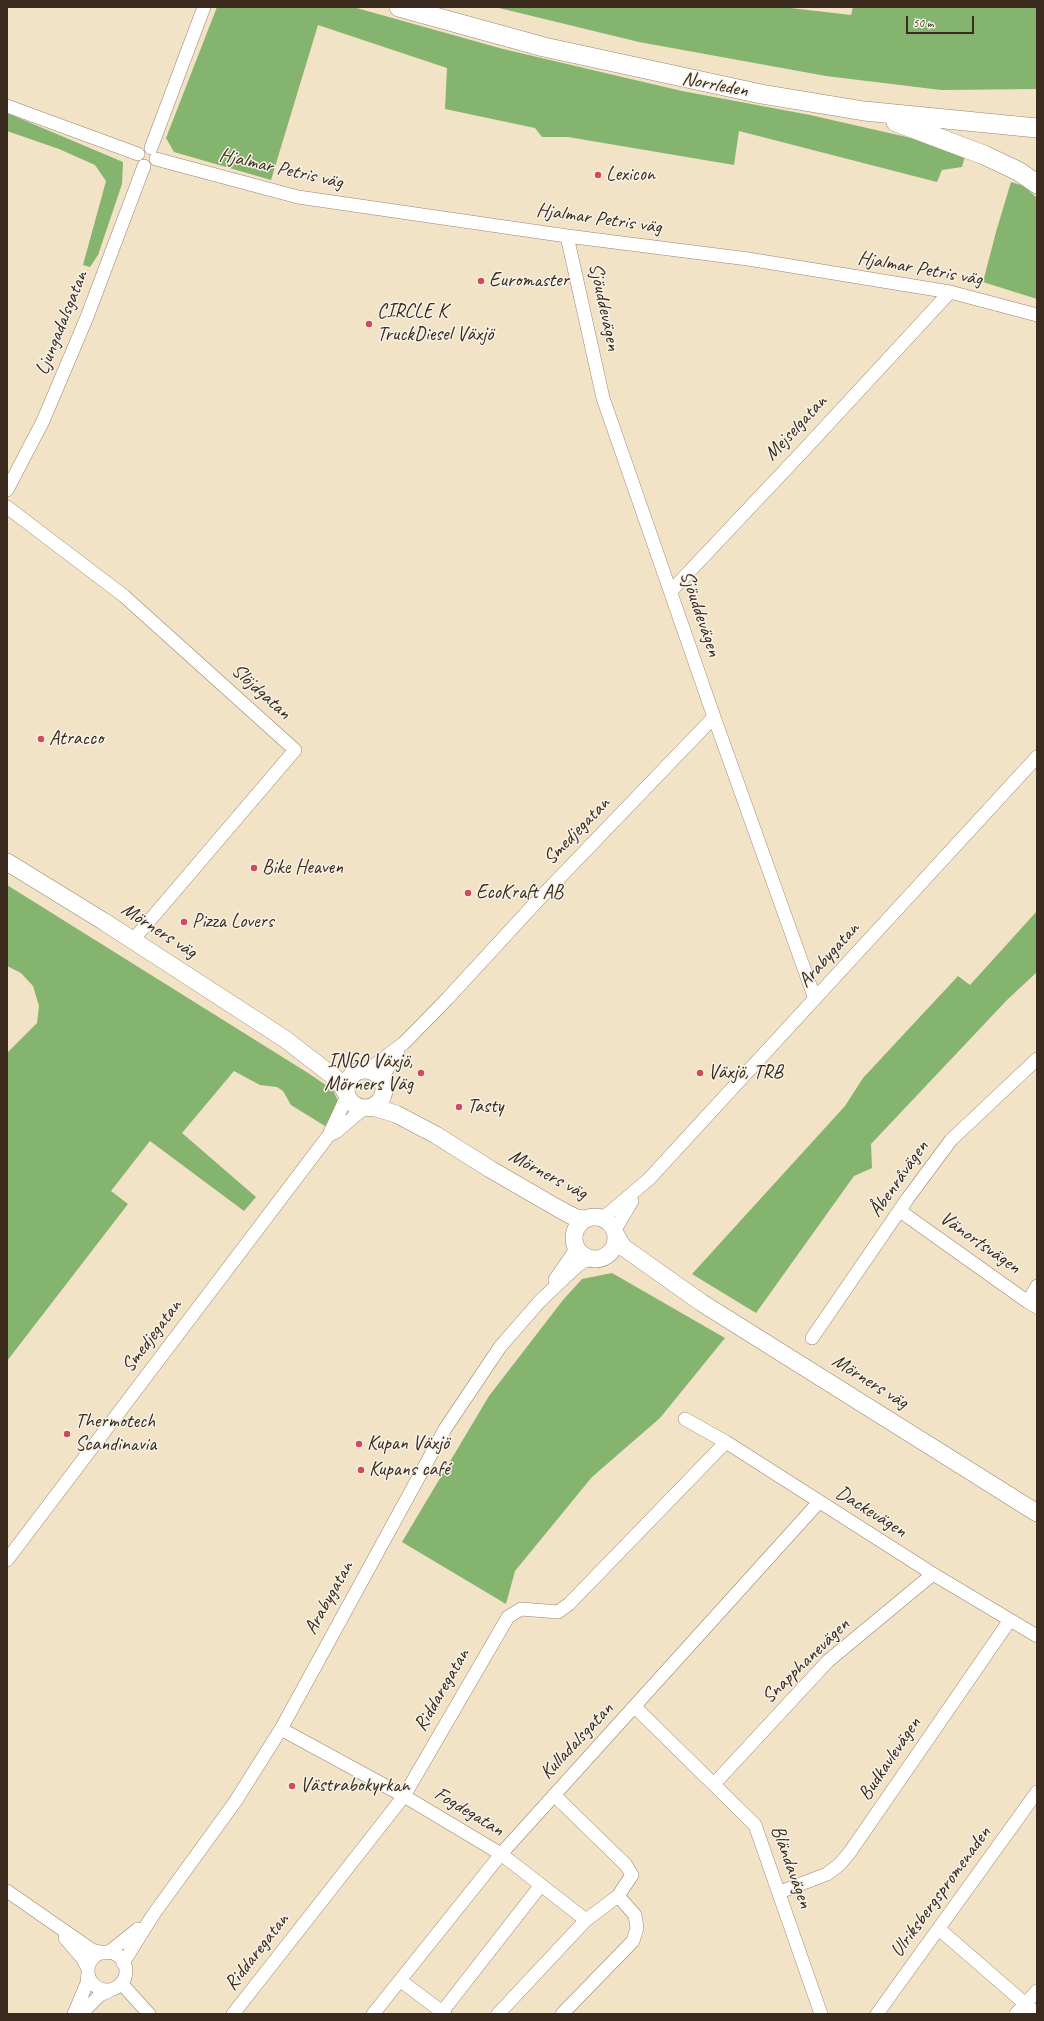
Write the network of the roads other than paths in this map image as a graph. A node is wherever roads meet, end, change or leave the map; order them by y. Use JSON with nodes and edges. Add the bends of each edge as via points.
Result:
{"nodes":[{"id":1,"x":204,"y":7,"type":"edge"},
{"id":2,"x":399,"y":7,"type":"edge"},
{"id":3,"x":430,"y":7,"type":"edge"},
{"id":4,"x":7,"y":106,"type":"edge"},
{"id":5,"x":864,"y":111,"type":"junction"},
{"id":6,"x":1037,"y":120,"type":"edge"},
{"id":7,"x":1037,"y":128,"type":"edge"},
{"id":8,"x":138,"y":154,"type":"junction"},
{"id":9,"x":154,"y":154,"type":"junction"},
{"id":10,"x":144,"y":166,"type":"junction"},
{"id":11,"x":1037,"y":184,"type":"edge"},
{"id":12,"x":567,"y":236,"type":"junction"},
{"id":13,"x":950,"y":292,"type":"junction"},
{"id":14,"x":1037,"y":315,"type":"edge"},
{"id":15,"x":7,"y":490,"type":"edge"},
{"id":16,"x":7,"y":507,"type":"edge"},
{"id":17,"x":671,"y":591,"type":"junction"},
{"id":18,"x":714,"y":717,"type":"junction"},
{"id":19,"x":1037,"y":757,"type":"edge"},
{"id":20,"x":7,"y":862,"type":"edge"},
{"id":21,"x":133,"y":940,"type":"junction"},
{"id":22,"x":815,"y":999,"type":"junction"},
{"id":23,"x":285,"y":1039,"type":"junction"},
{"id":24,"x":404,"y":1042,"type":"junction"},
{"id":25,"x":1037,"y":1059,"type":"edge"},
{"id":26,"x":363,"y":1071,"type":"junction"},
{"id":27,"x":383,"y":1084,"type":"junction"},
{"id":28,"x":347,"y":1094,"type":"junction"},
{"id":29,"x":368,"y":1108,"type":"junction"},
{"id":30,"x":329,"y":1135,"type":"junction"},
{"id":31,"x":436,"y":1135,"type":"junction"},
{"id":32,"x":490,"y":1169,"type":"junction"},
{"id":33,"x":900,"y":1211,"type":"junction"},
{"id":34,"x":585,"y":1219,"type":"junction"},
{"id":35,"x":611,"y":1228,"type":"junction"},
{"id":36,"x":574,"y":1241,"type":"junction"},
{"id":37,"x":600,"y":1257,"type":"junction"},
{"id":38,"x":1037,"y":1286,"type":"edge"},
{"id":39,"x":540,"y":1301,"type":"junction"},
{"id":40,"x":702,"y":1303,"type":"junction"},
{"id":41,"x":1032,"y":1304,"type":"edge"},
{"id":42,"x":812,"y":1338,"type":"dead end"},
{"id":43,"x":685,"y":1419,"type":"dead end"},
{"id":44,"x":726,"y":1442,"type":"junction"},
{"id":45,"x":818,"y":1502,"type":"junction"},
{"id":46,"x":1037,"y":1514,"type":"edge"},
{"id":47,"x":7,"y":1560,"type":"edge"},
{"id":48,"x":933,"y":1574,"type":"junction"},
{"id":49,"x":1010,"y":1620,"type":"junction"},
{"id":50,"x":1037,"y":1636,"type":"edge"},
{"id":51,"x":635,"y":1707,"type":"junction"},
{"id":52,"x":281,"y":1729,"type":"junction"},
{"id":53,"x":714,"y":1784,"type":"junction"},
{"id":54,"x":1037,"y":1792,"type":"edge"},
{"id":55,"x":554,"y":1795,"type":"junction"},
{"id":56,"x":404,"y":1796,"type":"junction"},
{"id":57,"x":1033,"y":1807,"type":"edge"},
{"id":58,"x":502,"y":1854,"type":"junction"},
{"id":59,"x":541,"y":1885,"type":"junction"},
{"id":60,"x":7,"y":1891,"type":"edge"},
{"id":61,"x":780,"y":1892,"type":"junction"},
{"id":62,"x":618,"y":1896,"type":"junction"},
{"id":63,"x":153,"y":1915,"type":"junction"},
{"id":64,"x":42,"y":1917,"type":"junction"},
{"id":65,"x":586,"y":1920,"type":"junction"},
{"id":66,"x":939,"y":1929,"type":"junction"},
{"id":67,"x":106,"y":1953,"type":"junction"},
{"id":68,"x":123,"y":1963,"type":"junction"},
{"id":69,"x":88,"y":1971,"type":"junction"},
{"id":70,"x":401,"y":1981,"type":"junction"},
{"id":71,"x":116,"y":1987,"type":"junction"},
{"id":72,"x":1037,"y":1991,"type":"edge"},
{"id":73,"x":1024,"y":2004,"type":"junction"},
{"id":74,"x":444,"y":2013,"type":"edge"},
{"id":75,"x":74,"y":2014,"type":"edge"},
{"id":76,"x":81,"y":2014,"type":"edge"},
{"id":77,"x":149,"y":2014,"type":"edge"},
{"id":78,"x":233,"y":2014,"type":"edge"},
{"id":79,"x":374,"y":2014,"type":"edge"},
{"id":80,"x":498,"y":2014,"type":"edge"},
{"id":81,"x":562,"y":2014,"type":"edge"},
{"id":82,"x":821,"y":2014,"type":"edge"},
{"id":83,"x":877,"y":2014,"type":"edge"},
{"id":84,"x":1016,"y":2014,"type":"edge"},
{"id":85,"x":1037,"y":2014,"type":"edge"}],
"edges":[{"from":1,"to":9,"type":"street"},
{"from":2,"to":5,"type":"highway","name":"Norrleden","via":[[544,48],[761,94]]},
{"from":3,"to":6,"type":"highway","name":"Norrleden","via":[[559,42],[704,74],[865,101]]},
{"from":4,"to":8,"type":"street"},
{"from":5,"to":7,"type":"highway","name":"Norrleden"},
{"from":5,"to":11,"type":"highway","via":[[984,155],[1018,171]]},
{"from":8,"to":9,"type":"street","via":[[143,148]]},
{"from":8,"to":10,"type":"street","via":[[138,160]]},
{"from":9,"to":10,"type":"street","via":[[152,166]]},
{"from":9,"to":12,"type":"street","name":"Hjalmar Petris väg","via":[[298,197]]},
{"from":10,"to":15,"type":"street","name":"Ljungadalsgatan","via":[[87,316],[43,421]]},
{"from":12,"to":13,"type":"street","name":"Hjalmar Petris väg","via":[[748,259]]},
{"from":12,"to":17,"type":"street","name":"Sjöuddevägen","via":[[603,398]]},
{"from":13,"to":14,"type":"street","name":"Hjalmar Petris väg"},
{"from":13,"to":17,"type":"street","name":"Mejselgatan"},
{"from":16,"to":21,"type":"street","name":"Slöjdgatan","via":[[124,596],[294,750]]},
{"from":17,"to":18,"type":"street","name":"Sjöuddevägen"},
{"from":18,"to":22,"type":"street","name":"Sjöuddevägen"},
{"from":18,"to":24,"type":"street","name":"Smedjegatan"},
{"from":19,"to":22,"type":"street","name":"Arabygatan"},
{"from":20,"to":21,"type":"main road","name":"Mörners väg"},
{"from":21,"to":23,"type":"main road","name":"Mörners väg"},
{"from":22,"to":35,"type":"street","name":"Arabygatan","via":[[649,1179]]},
{"from":23,"to":26,"type":"main road","name":"Mörners väg","via":[[334,1064]]},
{"from":23,"to":28,"type":"main road","name":"Mörners väg","via":[[338,1080]]},
{"from":24,"to":26,"type":"street","name":"Smedjegatan"},
{"from":24,"to":27,"type":"street","name":"Smedjegatan","via":[[389,1067]]},
{"from":25,"to":33,"type":"street","name":"Åbenråvägen","via":[[951,1140]]},
{"from":26,"to":27,"type":"main road","via":[[377,1074]]},
{"from":26,"to":28,"type":"main road","via":[[349,1078]]},
{"from":27,"to":29,"type":"main road","via":[[382,1099]]},
{"from":27,"to":31,"type":"main road","name":"Mörners väg","via":[[388,1094],[401,1107]]},
{"from":28,"to":29,"type":"main road","via":[[353,1104]]},
{"from":28,"to":30,"type":"street","name":"Smedjegatan"},
{"from":29,"to":30,"type":"street","name":"Smedjegatan"},
{"from":29,"to":31,"type":"main road","name":"Mörners väg","via":[[396,1114]]},
{"from":30,"to":47,"type":"street","name":"Smedjegatan"},
{"from":31,"to":32,"type":"main road","name":"Mörners väg"},
{"from":32,"to":34,"type":"main road","name":"Mörners väg","via":[[569,1214]]},
{"from":32,"to":36,"type":"main road","name":"Mörners väg","via":[[565,1224]]},
{"from":33,"to":41,"type":"street","name":"Vänortsvägen"},
{"from":33,"to":42,"type":"street","name":"Åbenråvägen"},
{"from":34,"to":35,"type":"main road","via":[[594,1216]]},
{"from":34,"to":36,"type":"main road","via":[[578,1225]]},
{"from":35,"to":37,"type":"main road","via":[[613,1249]]},
{"from":35,"to":40,"type":"main road","name":"Mörners väg","via":[[623,1247]]},
{"from":36,"to":37,"type":"main road","via":[[580,1253]]},
{"from":36,"to":39,"type":"street","name":"Arabygatan","via":[[570,1257]]},
{"from":37,"to":39,"type":"street","name":"Arabygatan","via":[[586,1260],[577,1266]]},
{"from":37,"to":40,"type":"main road","name":"Mörners väg","via":[[618,1258]]},
{"from":38,"to":41,"type":"street"},
{"from":39,"to":52,"type":"street","name":"Arabygatan","via":[[500,1347],[445,1429]]},
{"from":40,"to":46,"type":"main road","name":"Mörners väg"},
{"from":43,"to":44,"type":"street","name":"Dackevägen"},
{"from":44,"to":45,"type":"street","name":"Dackevägen"},
{"from":44,"to":56,"type":"street","name":"Riddaregatan","via":[[569,1604],[558,1612],[521,1609],[508,1617]]},
{"from":45,"to":48,"type":"street","name":"Dackevägen"},
{"from":45,"to":51,"type":"street","name":"Kulladalsgatan"},
{"from":48,"to":49,"type":"street","name":"Dackevägen"},
{"from":48,"to":53,"type":"street","name":"Snapphanevägen","via":[[828,1661]]},
{"from":49,"to":50,"type":"street","name":"Dackevägen"},
{"from":49,"to":61,"type":"street","name":"Budkavlevägen","via":[[840,1864],[827,1874]]},
{"from":51,"to":53,"type":"street","name":"Bländavägen"},
{"from":51,"to":55,"type":"street","name":"Kulladalsgatan"},
{"from":52,"to":56,"type":"street","name":"Fogdegatan"},
{"from":52,"to":63,"type":"street","name":"Arabygatan","via":[[235,1802]]},
{"from":53,"to":61,"type":"street","name":"Bländavägen","via":[[755,1825]]},
{"from":54,"to":57,"type":"street","name":"Ulriksbergspromenaden"},
{"from":55,"to":58,"type":"street","name":"Kulladalsgatan"},
{"from":55,"to":62,"type":"street","via":[[626,1865],[632,1875]]},
{"from":56,"to":58,"type":"street","name":"Fogdegatan"},
{"from":56,"to":78,"type":"street","name":"Riddaregatan"},
{"from":57,"to":66,"type":"street","name":"Ulriksbergspromenaden"},
{"from":58,"to":59,"type":"street","name":"Fogdegatan"},
{"from":58,"to":70,"type":"street","name":"Kulladalsgatan"},
{"from":59,"to":65,"type":"street","name":"Fogdegatan"},
{"from":59,"to":74,"type":"street"},
{"from":60,"to":64,"type":"street"},
{"from":61,"to":82,"type":"street","name":"Bländavägen"},
{"from":62,"to":65,"type":"street"},
{"from":62,"to":81,"type":"street","via":[[635,1915],[637,1928],[633,1941]]},
{"from":63,"to":67,"type":"street","name":"Arabygatan","via":[[130,1937]]},
{"from":63,"to":68,"type":"street","name":"Arabygatan"},
{"from":64,"to":67,"type":"street","via":[[92,1950]]},
{"from":64,"to":69,"type":"street","via":[[72,1946],[83,1959]]},
{"from":65,"to":80,"type":"street"},
{"from":66,"to":73,"type":"street"},
{"from":66,"to":83,"type":"street","name":"Ulriksbergspromenaden"},
{"from":67,"to":68,"type":"street","via":[[118,1956]]},
{"from":67,"to":69,"type":"street","via":[[93,1958]]},
{"from":68,"to":71,"type":"street","via":[[125,1974]]},
{"from":69,"to":71,"type":"street","via":[[96,1987],[102,1990]]},
{"from":69,"to":75,"type":"street","via":[[87,1983]]},
{"from":70,"to":74,"type":"street"},
{"from":70,"to":79,"type":"street","name":"Kulladalsgatan"},
{"from":71,"to":76,"type":"street","via":[[100,1995]]},
{"from":71,"to":77,"type":"street"},
{"from":72,"to":73,"type":"street"},
{"from":73,"to":84,"type":"street"},
{"from":73,"to":85,"type":"street"}]}
